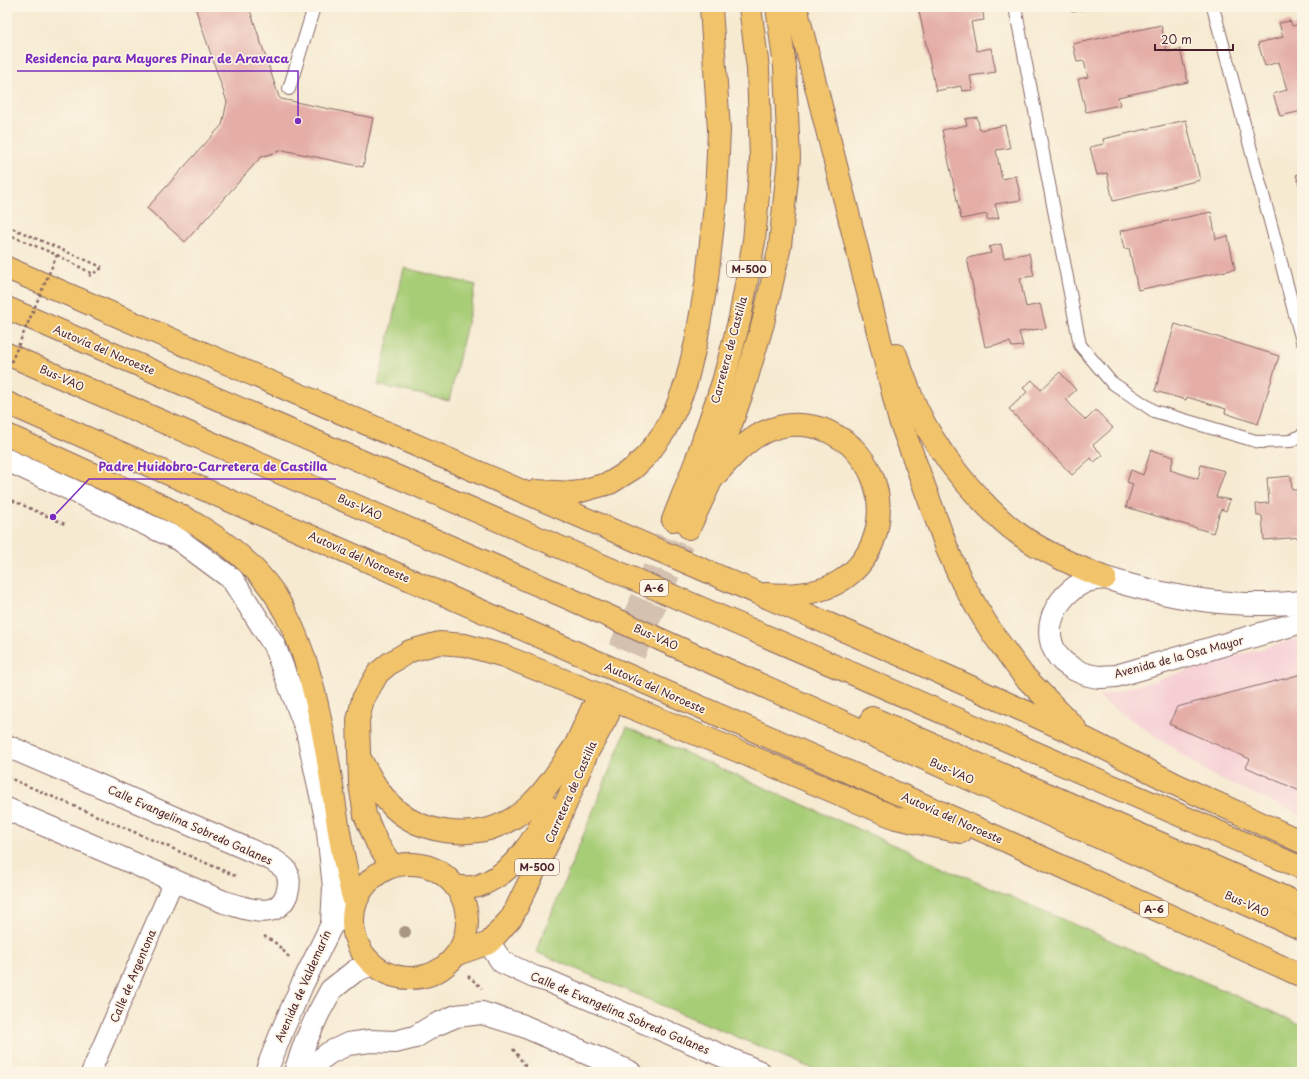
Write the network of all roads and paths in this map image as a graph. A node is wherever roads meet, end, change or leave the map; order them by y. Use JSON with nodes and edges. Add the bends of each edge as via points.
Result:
{"nodes":[{"id":1,"x":314,"y":7,"type":"edge"},
{"id":2,"x":711,"y":7,"type":"edge"},
{"id":3,"x":750,"y":7,"type":"edge"},
{"id":4,"x":777,"y":7,"type":"edge"},
{"id":5,"x":796,"y":7,"type":"edge"},
{"id":6,"x":1015,"y":7,"type":"edge"},
{"id":7,"x":1213,"y":7,"type":"edge"},
{"id":8,"x":289,"y":89,"type":"dead end"},
{"id":9,"x":7,"y":226,"type":"edge"},
{"id":10,"x":7,"y":234,"type":"edge"},
{"id":11,"x":855,"y":242,"type":"junction"},
{"id":12,"x":57,"y":255,"type":"junction"},
{"id":13,"x":7,"y":268,"type":"edge"},
{"id":14,"x":102,"y":268,"type":"dead end"},
{"id":15,"x":93,"y":274,"type":"dead end"},
{"id":16,"x":7,"y":308,"type":"edge"},
{"id":17,"x":1302,"y":341,"type":"edge"},
{"id":18,"x":7,"y":354,"type":"edge"},
{"id":19,"x":7,"y":372,"type":"edge"},
{"id":20,"x":7,"y":403,"type":"edge"},
{"id":21,"x":7,"y":435,"type":"edge"},
{"id":22,"x":1302,"y":435,"type":"edge"},
{"id":23,"x":7,"y":460,"type":"edge"},
{"id":24,"x":712,"y":479,"type":"junction"},
{"id":25,"x":523,"y":491,"type":"junction"},
{"id":26,"x":7,"y":498,"type":"edge"},
{"id":27,"x":67,"y":526,"type":"dead end"},
{"id":28,"x":1105,"y":578,"type":"junction"},
{"id":29,"x":756,"y":593,"type":"junction"},
{"id":30,"x":575,"y":601,"type":"junction"},
{"id":31,"x":1302,"y":602,"type":"edge"},
{"id":32,"x":1302,"y":622,"type":"edge"},
{"id":33,"x":1086,"y":739,"type":"junction"},
{"id":34,"x":7,"y":746,"type":"edge"},
{"id":35,"x":573,"y":749,"type":"junction"},
{"id":36,"x":359,"y":755,"type":"junction"},
{"id":37,"x":7,"y":777,"type":"edge"},
{"id":38,"x":7,"y":809,"type":"edge"},
{"id":39,"x":1006,"y":841,"type":"junction"},
{"id":40,"x":1302,"y":842,"type":"edge"},
{"id":41,"x":392,"y":866,"type":"junction"},
{"id":42,"x":1302,"y":868,"type":"edge"},
{"id":43,"x":236,"y":876,"type":"dead end"},
{"id":44,"x":174,"y":880,"type":"junction"},
{"id":45,"x":334,"y":887,"type":"junction"},
{"id":46,"x":457,"y":887,"type":"junction"},
{"id":47,"x":1302,"y":905,"type":"edge"},
{"id":48,"x":353,"y":907,"type":"junction"},
{"id":49,"x":332,"y":924,"type":"junction"},
{"id":50,"x":1302,"y":929,"type":"edge"},
{"id":51,"x":257,"y":933,"type":"dead end"},
{"id":52,"x":489,"y":943,"type":"junction"},
{"id":53,"x":457,"y":954,"type":"junction"},
{"id":54,"x":290,"y":964,"type":"dead end"},
{"id":55,"x":372,"y":964,"type":"junction"},
{"id":56,"x":1302,"y":976,"type":"edge"},
{"id":57,"x":92,"y":1072,"type":"edge"},
{"id":58,"x":266,"y":1072,"type":"edge"},
{"id":59,"x":295,"y":1072,"type":"edge"},
{"id":60,"x":304,"y":1072,"type":"edge"},
{"id":61,"x":630,"y":1072,"type":"edge"},
{"id":62,"x":760,"y":1072,"type":"edge"}],
"edges":[{"from":1,"to":8,"type":"lane"},
{"from":2,"to":25,"type":"highway","via":[[719,130],[716,196],[707,279],[696,342],[686,383],[676,409],[648,454],[634,468],[610,483],[574,493]]},
{"from":3,"to":24,"type":"highway","name":"Carretera de Castilla","number":"M-500","via":[[758,68],[761,160],[754,241],[740,318],[723,382],[696,461],[681,524]]},
{"from":4,"to":24,"type":"highway","number":"M-500","via":[[786,67],[788,158],[780,246],[763,323]]},
{"from":5,"to":11,"type":"highway"},
{"from":6,"to":22,"type":"lane","via":[[1080,345],[1110,382],[1154,411],[1259,442],[1291,442]]},
{"from":7,"to":17,"type":"lane"},
{"from":9,"to":14,"type":"path"},
{"from":10,"to":12,"type":"path","bridge":true},
{"from":11,"to":28,"type":"highway","via":[[912,396],[935,441],[949,461],[979,498],[1015,532],[1042,549]]},
{"from":11,"to":33,"type":"highway","via":[[898,418],[953,564],[989,628],[1023,675]]},
{"from":12,"to":15,"type":"path"},
{"from":12,"to":19,"type":"path","bridge":true},
{"from":13,"to":25,"type":"highway"},
{"from":16,"to":42,"type":"highway","name":"Autovía del Noroeste","number":"A-6"},
{"from":18,"to":30,"type":"highway","name":"Bus-VAO"},
{"from":20,"to":39,"type":"highway","name":"Autovía del Noroeste","number":"A-6"},
{"from":21,"to":48,"type":"highway","via":[[175,511],[209,531],[258,572],[275,594],[299,641],[313,685]]},
{"from":23,"to":45,"type":"street","via":[[178,539],[232,579],[274,645],[308,731],[327,823]]},
{"from":24,"to":29,"type":"highway","via":[[738,451],[760,434],[783,426],[813,426],[853,447],[866,464],[874,481],[880,510],[877,531],[869,549],[852,572],[844,579],[821,590],[781,595]]},
{"from":25,"to":29,"type":"highway"},
{"from":26,"to":27,"type":"path"},
{"from":28,"to":31,"type":"street","name":"Avenida de la Osa Mayor","via":[[1139,588],[1209,602]]},
{"from":28,"to":32,"type":"street","name":"Avenida de la Osa Mayor","via":[[1090,580],[1070,591],[1057,606],[1051,621],[1050,638],[1055,653],[1063,662],[1073,669],[1100,677],[1116,676]]},
{"from":29,"to":33,"type":"highway"},
{"from":30,"to":47,"type":"highway","via":[[784,680]]},
{"from":30,"to":50,"type":"highway","name":"Bus-VAO"},
{"from":33,"to":40,"type":"highway","via":[[1177,785]]},
{"from":34,"to":44,"type":"street","name":"Calle Evangelina Sobredo Galanes","via":[[273,860],[285,870],[290,885],[284,900],[272,910],[256,911],[224,902]]},
{"from":35,"to":36,"type":"highway","via":[[534,802],[513,818],[489,829],[466,832],[448,832],[406,818],[375,787]]},
{"from":35,"to":46,"type":"highway","name":"Carretera de Castilla","number":"M-500","via":[[531,842],[514,862],[497,876],[478,886]]},
{"from":35,"to":52,"type":"highway","name":"Carretera de Castilla","number":"M-500","via":[[600,712],[588,753],[555,829],[512,917]]},
{"from":36,"to":39,"type":"highway","via":[[358,720],[363,698],[378,674],[410,651],[439,643],[465,645],[504,656],[896,818]]},
{"from":36,"to":41,"type":"highway","via":[[365,815],[377,843]]},
{"from":37,"to":43,"type":"path"},
{"from":38,"to":44,"type":"street","name":"Calle Evangelina Sobredo Galanes"},
{"from":39,"to":56,"type":"highway","name":"Autovía del Noroeste","number":"A-6"},
{"from":41,"to":46,"type":"highway","name":"Carretera de Castilla","number":"M-500","via":[[411,863],[430,867],[447,877]]},
{"from":41,"to":48,"type":"highway","name":"Carretera de Castilla","number":"M-500","via":[[379,872],[364,888]]},
{"from":44,"to":57,"type":"street","name":"Calle de Argentona"},
{"from":45,"to":48,"type":"street"},
{"from":45,"to":49,"type":"street"},
{"from":46,"to":53,"type":"highway","name":"Carretera de Castilla","number":"M-500","via":[[463,896],[468,923]]},
{"from":48,"to":49,"type":"street","name":"Avenida de Valdemarín"},
{"from":48,"to":55,"type":"highway","name":"Carretera de Castilla","number":"M-500","via":[[354,934],[359,947]]},
{"from":49,"to":58,"type":"street","name":"Avenida de Valdemarín","via":[[302,985]]},
{"from":51,"to":54,"type":"path","via":[[277,944],[289,957]]},
{"from":52,"to":53,"type":"highway","name":"Carretera de Castilla","number":"M-500"},
{"from":52,"to":62,"type":"street","name":"Calle de Evangelina Sobredo Galanes","via":[[502,962]]},
{"from":53,"to":55,"type":"highway","name":"Carretera de Castilla","number":"M-500","via":[[443,968],[428,975],[412,978],[395,976]]},
{"from":55,"to":59,"type":"street","via":[[355,970],[331,990],[305,1043]]},
{"from":60,"to":61,"type":"street","via":[[329,1053],[348,1044],[395,1042],[415,1037],[456,1016],[482,1013],[521,1025]]}]}
